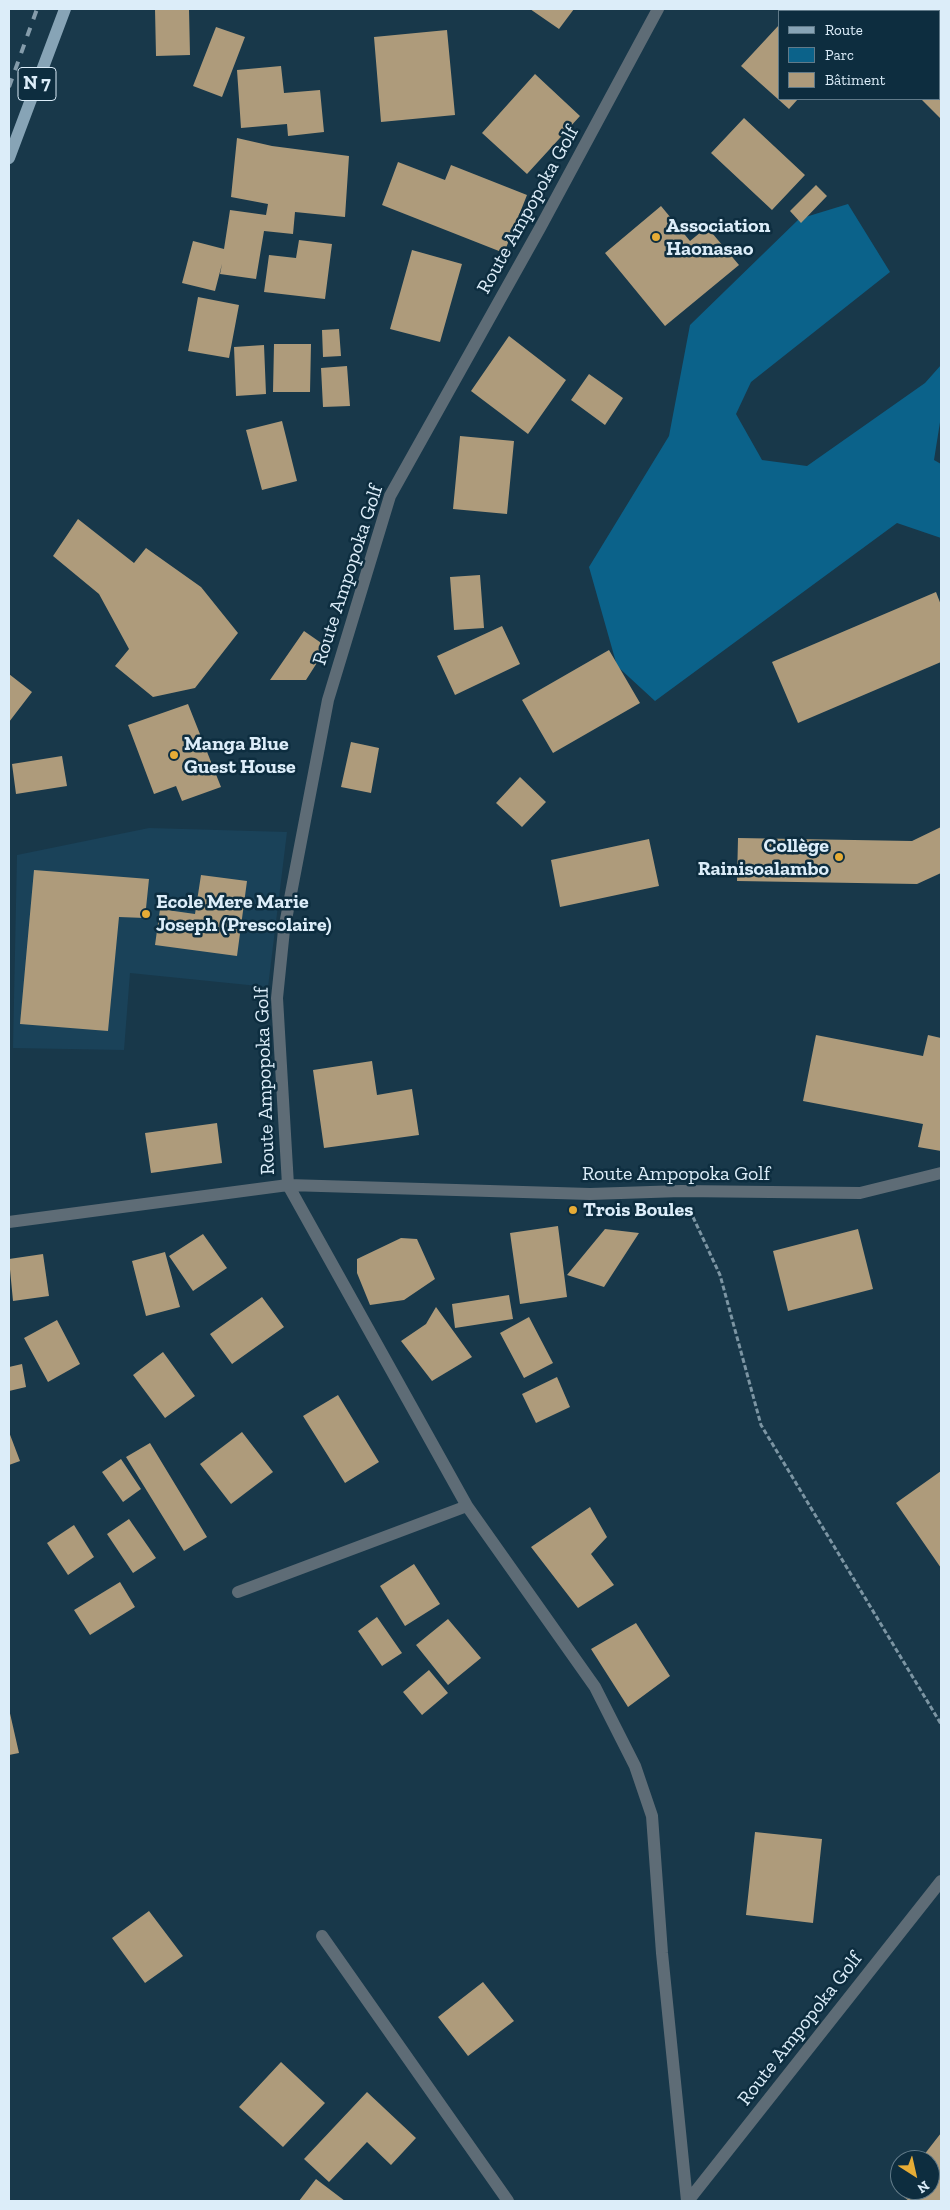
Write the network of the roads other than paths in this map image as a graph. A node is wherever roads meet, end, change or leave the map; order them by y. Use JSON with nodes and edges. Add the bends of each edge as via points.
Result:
{"nodes":[{"id":1,"x":65,"y":9,"type":"edge"},
{"id":2,"x":658,"y":9,"type":"edge"},
{"id":3,"x":9,"y":158,"type":"edge"},
{"id":4,"x":941,"y":1173,"type":"edge"},
{"id":5,"x":288,"y":1185,"type":"junction"},
{"id":6,"x":9,"y":1222,"type":"edge"},
{"id":7,"x":468,"y":1506,"type":"junction"},
{"id":8,"x":238,"y":1592,"type":"dead end"},
{"id":9,"x":941,"y":1881,"type":"edge"},
{"id":10,"x":322,"y":1936,"type":"dead end"},
{"id":11,"x":508,"y":2201,"type":"edge"},
{"id":12,"x":688,"y":2201,"type":"edge"}],
"edges":[{"from":1,"to":3,"type":"main road","number":"N 7"},
{"from":2,"to":5,"type":"street","name":"Route Ampopoka Golf","via":[[390,496],[328,700],[284,930],[277,998]]},
{"from":4,"to":5,"type":"street","name":"Route Ampopoka Golf","via":[[860,1192],[590,1194]]},
{"from":5,"to":6,"type":"street","name":"Route Ampopoka Golf"},
{"from":5,"to":7,"type":"street"},
{"from":7,"to":8,"type":"street"},
{"from":7,"to":12,"type":"street","via":[[594,1687],[635,1766],[652,1816],[662,1953]]},
{"from":9,"to":12,"type":"street","name":"Route Ampopoka Golf"},
{"from":10,"to":11,"type":"street"}]}
